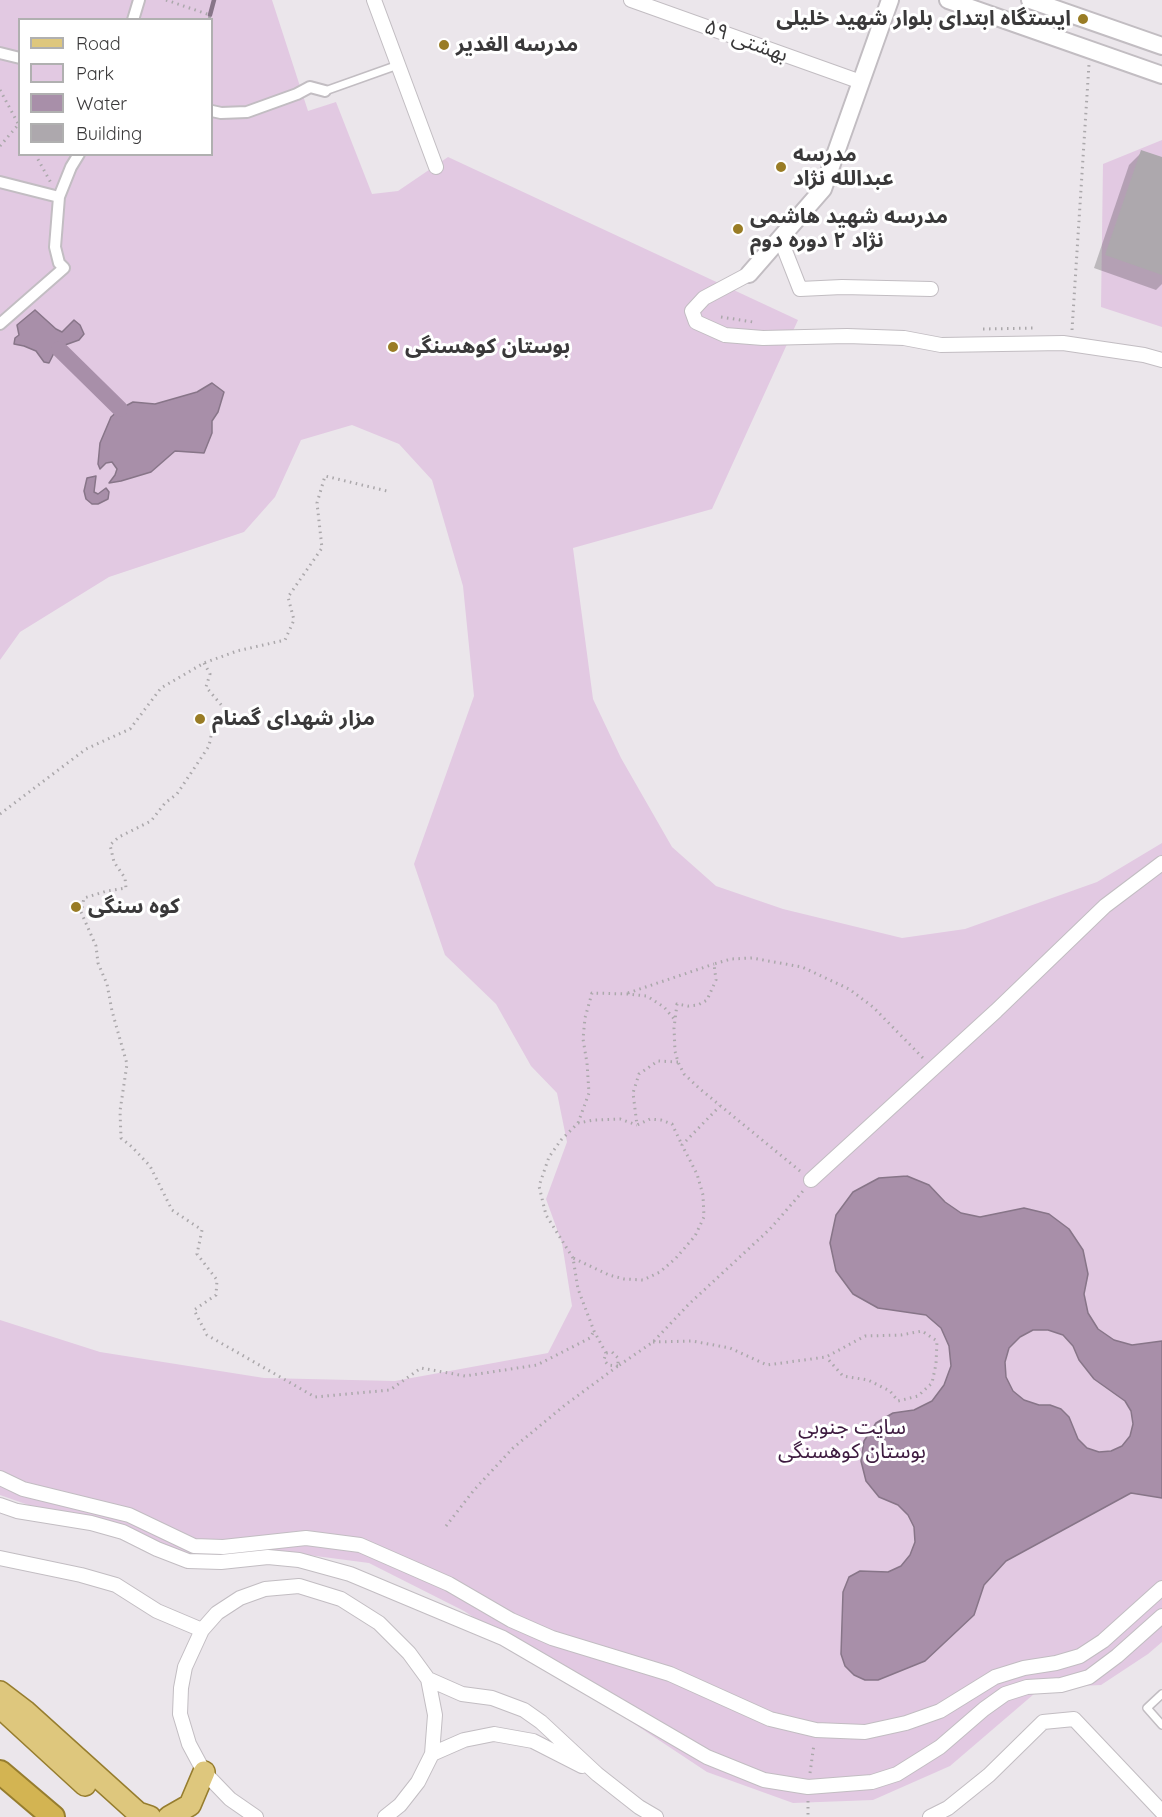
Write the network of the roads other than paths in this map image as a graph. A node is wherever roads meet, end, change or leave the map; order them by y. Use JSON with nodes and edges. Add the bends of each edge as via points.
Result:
{"nodes":[{"id":1,"x":139,"y":0,"type":"edge"},
{"id":2,"x":374,"y":0,"type":"edge"},
{"id":3,"x":631,"y":0,"type":"edge"},
{"id":4,"x":890,"y":0,"type":"edge"},
{"id":5,"x":948,"y":0,"type":"edge"},
{"id":6,"x":1030,"y":0,"type":"edge"},
{"id":7,"x":134,"y":18,"type":"edge"},
{"id":8,"x":1162,"y":46,"type":"edge"},
{"id":9,"x":0,"y":52,"type":"edge"},
{"id":10,"x":18,"y":57,"type":"edge"},
{"id":11,"x":398,"y":65,"type":"junction"},
{"id":12,"x":1162,"y":75,"type":"edge"},
{"id":13,"x":861,"y":82,"type":"junction"},
{"id":14,"x":325,"y":91,"type":"joint"},
{"id":15,"x":213,"y":111,"type":"edge"},
{"id":16,"x":78,"y":156,"type":"edge"},
{"id":17,"x":436,"y":166,"type":"dead end"},
{"id":18,"x":0,"y":182,"type":"edge"},
{"id":19,"x":59,"y":197,"type":"junction"},
{"id":20,"x":780,"y":238,"type":"junction"},
{"id":21,"x":749,"y":274,"type":"joint"},
{"id":22,"x":931,"y":289,"type":"dead end"},
{"id":23,"x":0,"y":324,"type":"edge"},
{"id":24,"x":1162,"y":360,"type":"edge"},
{"id":25,"x":1162,"y":863,"type":"edge"},
{"id":26,"x":811,"y":1180,"type":"road end"},
{"id":27,"x":0,"y":1478,"type":"edge"},
{"id":28,"x":0,"y":1505,"type":"edge"},
{"id":29,"x":0,"y":1558,"type":"edge"},
{"id":30,"x":1162,"y":1588,"type":"edge"},
{"id":31,"x":1162,"y":1616,"type":"edge"},
{"id":32,"x":202,"y":1630,"type":"junction"},
{"id":33,"x":428,"y":1679,"type":"junction"},
{"id":34,"x":0,"y":1692,"type":"edge"},
{"id":35,"x":1162,"y":1694,"type":"edge"},
{"id":36,"x":0,"y":1707,"type":"edge"},
{"id":37,"x":1162,"y":1725,"type":"edge"},
{"id":38,"x":432,"y":1754,"type":"junction"},
{"id":39,"x":0,"y":1772,"type":"edge"},
{"id":40,"x":204,"y":1772,"type":"junction"},
{"id":41,"x":597,"y":1774,"type":"junction"},
{"id":42,"x":1162,"y":1812,"type":"edge"},
{"id":43,"x":53,"y":1817,"type":"edge"},
{"id":44,"x":121,"y":1817,"type":"edge"},
{"id":45,"x":150,"y":1817,"type":"edge"},
{"id":46,"x":168,"y":1817,"type":"edge"},
{"id":47,"x":256,"y":1817,"type":"edge"},
{"id":48,"x":385,"y":1817,"type":"edge"},
{"id":49,"x":656,"y":1817,"type":"edge"},
{"id":50,"x":930,"y":1817,"type":"edge"}],
"edges":[{"from":1,"to":7,"type":"street"},
{"from":2,"to":11,"type":"street"},
{"from":3,"to":13,"type":"street","name":"بهشتی ۵۹"},
{"from":4,"to":13,"type":"street"},
{"from":5,"to":12,"type":"street"},
{"from":6,"to":8,"type":"street"},
{"from":9,"to":10,"type":"street"},
{"from":11,"to":14,"type":"lane"},
{"from":11,"to":17,"type":"street"},
{"from":13,"to":20,"type":"street","via":[[823,189]]},
{"from":14,"to":15,"type":"street","via":[[310,87],[247,112]]},
{"from":16,"to":19,"type":"street"},
{"from":18,"to":19,"type":"street"},
{"from":19,"to":23,"type":"street","via":[[55,247],[64,268]]},
{"from":20,"to":21,"type":"street"},
{"from":20,"to":22,"type":"street","via":[[800,289]]},
{"from":21,"to":24,"type":"street","via":[[704,298],[692,311],[696,322],[724,335],[904,338],[941,345],[1071,343]]},
{"from":25,"to":26,"type":"street","via":[[1105,906]]},
{"from":27,"to":30,"type":"street","via":[[23,1489],[129,1515],[194,1546],[223,1547],[306,1538],[360,1545],[449,1584],[511,1620],[552,1638],[670,1674],[770,1719],[816,1730],[865,1732],[906,1724],[940,1710],[995,1677],[1080,1656],[1103,1641]]},
{"from":28,"to":31,"type":"street","via":[[123,1532],[188,1561],[267,1557],[298,1560],[350,1574],[503,1638],[706,1757],[764,1780],[808,1787],[872,1782],[897,1774],[940,1747],[1005,1694],[1089,1677]]},
{"from":29,"to":32,"type":"street","via":[[116,1585],[157,1611]]},
{"from":32,"to":33,"type":"street","via":[[217,1613],[240,1598],[265,1589],[298,1586],[341,1599],[379,1623]]},
{"from":32,"to":40,"type":"street","via":[[185,1666],[180,1714],[189,1744]]},
{"from":33,"to":38,"type":"street","via":[[435,1715]]},
{"from":33,"to":41,"type":"street","via":[[462,1694],[492,1698],[524,1710]]},
{"from":34,"to":45,"type":"main road","via":[[138,1813]]},
{"from":35,"to":37,"type":"lane","via":[[1147,1708]]},
{"from":36,"to":44,"type":"main road"},
{"from":38,"to":41,"type":"street","via":[[464,1740],[494,1734],[533,1741]]},
{"from":38,"to":48,"type":"street","via":[[418,1782]]},
{"from":39,"to":43,"type":"highway"},
{"from":40,"to":46,"type":"main road","via":[[190,1805]]},
{"from":40,"to":47,"type":"street","via":[[230,1799]]},
{"from":41,"to":49,"type":"street"},
{"from":42,"to":50,"type":"street","via":[[1074,1719],[1043,1722],[989,1775],[948,1808]]}]}
